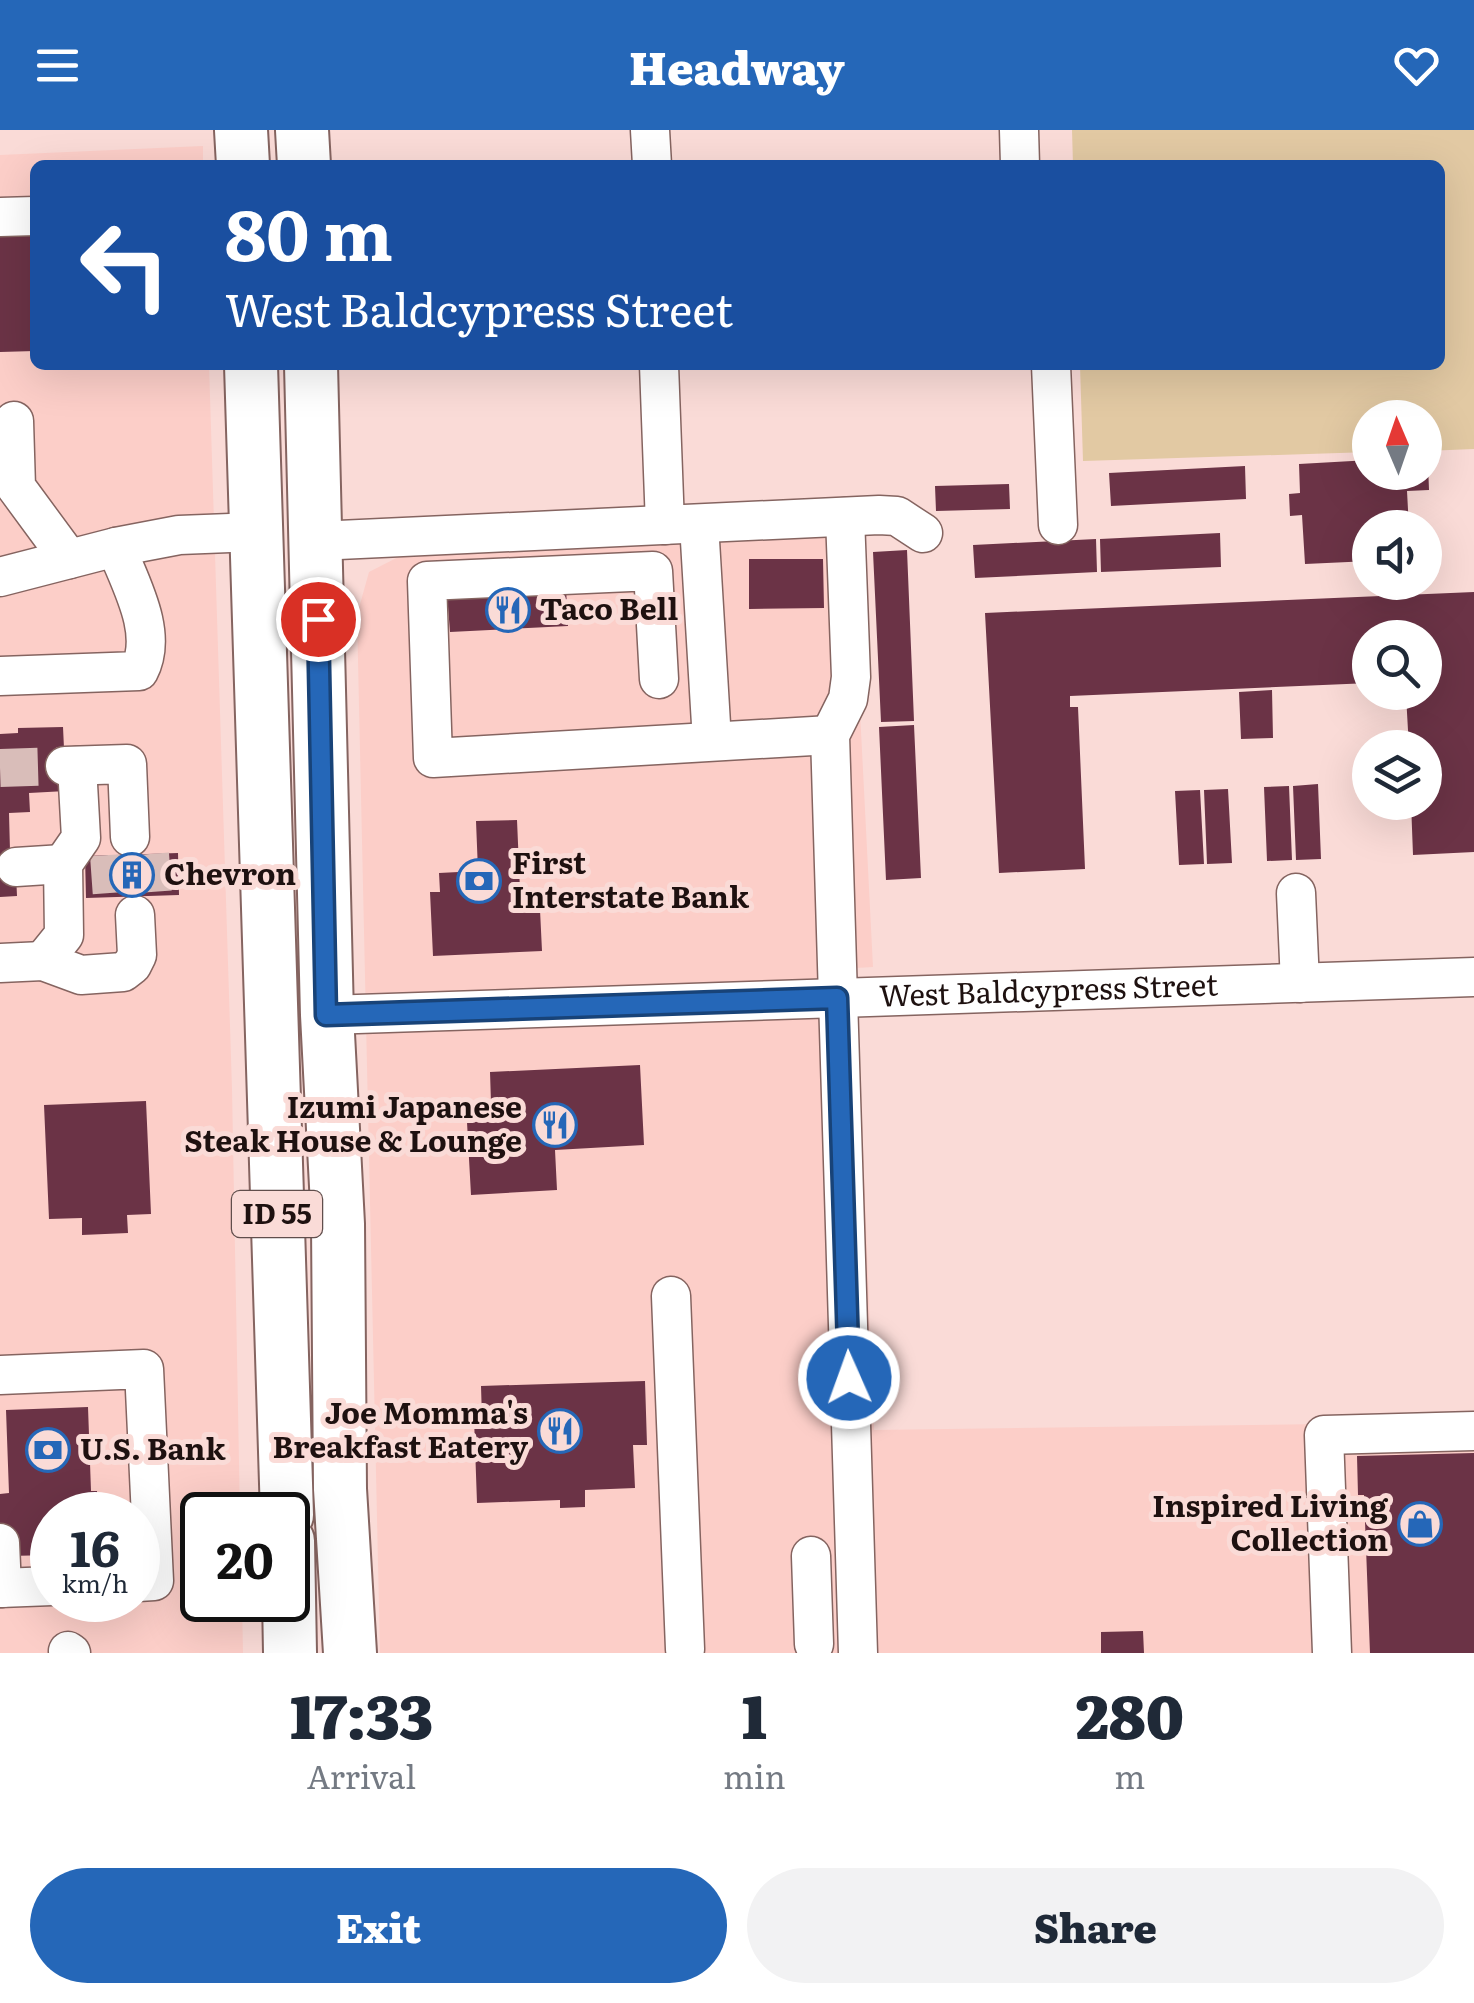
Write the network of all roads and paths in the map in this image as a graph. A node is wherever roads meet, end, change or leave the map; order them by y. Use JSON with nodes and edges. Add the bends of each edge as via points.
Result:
{"nodes":[{"id":1,"x":241,"y":130,"type":"edge"},
{"id":2,"x":302,"y":130,"type":"edge"},
{"id":3,"x":650,"y":130,"type":"edge"},
{"id":4,"x":1018,"y":130,"type":"edge"},
{"id":5,"x":242,"y":160,"type":"edge"},
{"id":6,"x":304,"y":160,"type":"edge"},
{"id":7,"x":652,"y":160,"type":"edge"},
{"id":8,"x":1020,"y":160,"type":"edge"},
{"id":9,"x":30,"y":191,"type":"edge"},
{"id":10,"x":0,"y":192,"type":"edge"},
{"id":11,"x":30,"y":216,"type":"edge"},
{"id":12,"x":0,"y":217,"type":"edge"},
{"id":13,"x":251,"y":370,"type":"edge"},
{"id":14,"x":310,"y":370,"type":"edge"},
{"id":15,"x":660,"y":370,"type":"edge"},
{"id":16,"x":1050,"y":370,"type":"edge"},
{"id":17,"x":14,"y":421,"type":"dead end"},
{"id":18,"x":253,"y":428,"type":"junction"},
{"id":19,"x":845,"y":517,"type":"junction"},
{"id":20,"x":682,"y":525,"type":"junction"},
{"id":21,"x":1058,"y":526,"type":"dead end"},
{"id":22,"x":256,"y":532,"type":"junction"},
{"id":23,"x":923,"y":533,"type":"dead end"},
{"id":24,"x":317,"y":541,"type":"junction"},
{"id":25,"x":116,"y":547,"type":"junction"},
{"id":26,"x":69,"y":560,"type":"junction"},
{"id":27,"x":0,"y":578,"type":"edge"},
{"id":28,"x":0,"y":676,"type":"edge"},
{"id":29,"x":659,"y":679,"type":"dead end"},
{"id":30,"x":830,"y":735,"type":"junction"},
{"id":31,"x":712,"y":741,"type":"junction"},
{"id":32,"x":130,"y":849,"type":"tunnel mouth"},
{"id":33,"x":64,"y":864,"type":"junction"},
{"id":34,"x":16,"y":867,"type":"dead end"},
{"id":35,"x":1296,"y":894,"type":"dead end"},
{"id":36,"x":133,"y":903,"type":"tunnel mouth"},
{"id":37,"x":43,"y":961,"type":"junction"},
{"id":38,"x":0,"y":962,"type":"edge"},
{"id":39,"x":1474,"y":977,"type":"edge"},
{"id":40,"x":1300,"y":983,"type":"junction"},
{"id":41,"x":837,"y":998,"type":"junction"},
{"id":42,"x":326,"y":1015,"type":"junction"},
{"id":43,"x":270,"y":1018,"type":"junction"},
{"id":44,"x":671,"y":1296,"type":"dead end"},
{"id":45,"x":0,"y":1375,"type":"edge"},
{"id":46,"x":1474,"y":1431,"type":"edge"},
{"id":47,"x":340,"y":1489,"type":"junction"},
{"id":48,"x":150,"y":1492,"type":"edge"},
{"id":49,"x":286,"y":1492,"type":"edge"},
{"id":50,"x":0,"y":1543,"type":"edge"},
{"id":51,"x":811,"y":1556,"type":"dead end"},
{"id":52,"x":30,"y":1587,"type":"edge"},
{"id":53,"x":1,"y":1588,"type":"edge"},
{"id":54,"x":289,"y":1622,"type":"edge"},
{"id":55,"x":814,"y":1644,"type":"dead end"},
{"id":56,"x":684,"y":1649,"type":"dead end"},
{"id":57,"x":290,"y":1653,"type":"edge"},
{"id":58,"x":350,"y":1653,"type":"edge"},
{"id":59,"x":858,"y":1653,"type":"edge"},
{"id":60,"x":1332,"y":1653,"type":"edge"}],
"edges":[{"from":1,"to":5,"type":"highway"},
{"from":2,"to":6,"type":"highway"},
{"from":3,"to":7,"type":"street"},
{"from":4,"to":8,"type":"street"},
{"from":9,"to":10,"type":"street"},
{"from":11,"to":12,"type":"street"},
{"from":13,"to":18,"type":"highway","number":"ID 55"},
{"from":14,"to":24,"type":"highway","number":"ID 55"},
{"from":15,"to":20,"type":"street"},
{"from":16,"to":21,"type":"street"},
{"from":17,"to":26,"type":"street","via":[[16,487]]},
{"from":18,"to":22,"type":"highway","number":"ID 55"},
{"from":18,"to":42,"type":"highway","via":[[282,532],[297,986]]},
{"from":19,"to":20,"type":"street"},
{"from":19,"to":23,"type":"street","via":[[897,516]]},
{"from":19,"to":30,"type":"street","via":[[850,677],[848,699]]},
{"from":20,"to":24,"type":"street"},
{"from":20,"to":31,"type":"street"},
{"from":22,"to":25,"type":"street","via":[[179,535]]},
{"from":22,"to":43,"type":"highway","number":"ID 55"},
{"from":24,"to":42,"type":"highway","number":"ID 55"},
{"from":25,"to":26,"type":"street"},
{"from":25,"to":28,"type":"street","via":[[146,632],[139,671]]},
{"from":26,"to":27,"type":"street"},
{"from":29,"to":31,"type":"street","via":[[653,571],[427,581],[433,758]]},
{"from":30,"to":31,"type":"street"},
{"from":30,"to":41,"type":"street"},
{"from":32,"to":33,"type":"street","via":[[127,764],[71,766],[80,838]]},
{"from":33,"to":34,"type":"street"},
{"from":33,"to":37,"type":"street","via":[[64,935]]},
{"from":35,"to":40,"type":"street"},
{"from":36,"to":37,"type":"street","via":[[137,955],[123,972],[80,976]]},
{"from":37,"to":38,"type":"street"},
{"from":39,"to":40,"type":"street","name":"West Baldcypress Street"},
{"from":40,"to":41,"type":"street","name":"West Baldcypress Street"},
{"from":41,"to":42,"type":"street","name":"West Baldcypress Street"},
{"from":41,"to":59,"type":"street"},
{"from":42,"to":47,"type":"highway","number":"ID 55","via":[[338,1224]]},
{"from":43,"to":47,"type":"highway","via":[[305,1054],[317,1397]]},
{"from":43,"to":49,"type":"highway","number":"ID 55"},
{"from":44,"to":56,"type":"street"},
{"from":45,"to":48,"type":"street","via":[[144,1369]]},
{"from":46,"to":60,"type":"street","via":[[1324,1435]]},
{"from":47,"to":58,"type":"highway","number":"ID 55"},
{"from":50,"to":53,"type":"street"},
{"from":51,"to":55,"type":"street"},
{"from":52,"to":53,"type":"street"},
{"from":54,"to":57,"type":"highway"}]}
